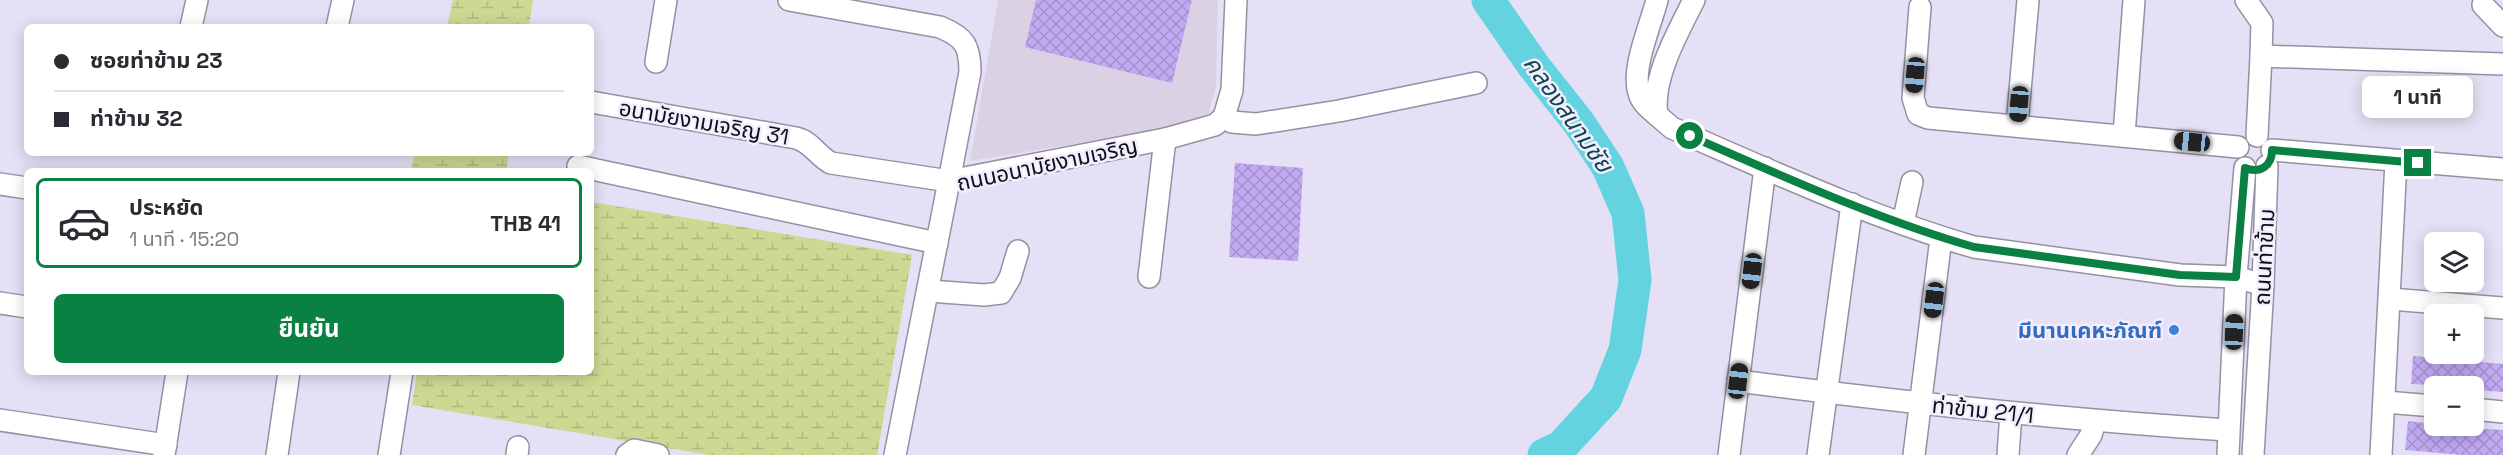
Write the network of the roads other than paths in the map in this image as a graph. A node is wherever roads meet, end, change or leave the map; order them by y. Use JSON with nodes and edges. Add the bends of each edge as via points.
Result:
{"nodes":[{"id":1,"x":197,"y":0,"type":"edge"},
{"id":2,"x":343,"y":0,"type":"edge"},
{"id":3,"x":666,"y":0,"type":"edge"},
{"id":4,"x":789,"y":0,"type":"edge"},
{"id":5,"x":1236,"y":0,"type":"edge"},
{"id":6,"x":1657,"y":0,"type":"edge"},
{"id":7,"x":1694,"y":0,"type":"edge"},
{"id":8,"x":2028,"y":0,"type":"edge"},
{"id":9,"x":2134,"y":0,"type":"edge"},
{"id":10,"x":2246,"y":0,"type":"edge"},
{"id":11,"x":2483,"y":5,"type":"dead end"},
{"id":12,"x":1920,"y":7,"type":"dead end"},
{"id":13,"x":192,"y":24,"type":"edge"},
{"id":14,"x":338,"y":24,"type":"edge"},
{"id":15,"x":2503,"y":26,"type":"edge"},
{"id":16,"x":2261,"y":56,"type":"junction"},
{"id":17,"x":656,"y":62,"type":"dead end"},
{"id":18,"x":2503,"y":64,"type":"edge"},
{"id":19,"x":1476,"y":83,"type":"dead end"},
{"id":20,"x":594,"y":103,"type":"edge"},
{"id":21,"x":1656,"y":115,"type":"junction"},
{"id":22,"x":1224,"y":117,"type":"junction"},
{"id":23,"x":2017,"y":125,"type":"junction"},
{"id":24,"x":2124,"y":135,"type":"junction"},
{"id":25,"x":1165,"y":139,"type":"junction"},
{"id":26,"x":2238,"y":147,"type":"junction"},
{"id":27,"x":2265,"y":151,"type":"junction"},
{"id":28,"x":2396,"y":161,"type":"junction"},
{"id":29,"x":578,"y":166,"type":"dead end"},
{"id":30,"x":587,"y":168,"type":"edge"},
{"id":31,"x":1765,"y":168,"type":"junction"},
{"id":32,"x":2245,"y":168,"type":"junction"},
{"id":33,"x":594,"y":169,"type":"edge"},
{"id":34,"x":2503,"y":169,"type":"edge"},
{"id":35,"x":949,"y":181,"type":"junction"},
{"id":36,"x":1912,"y":182,"type":"dead end"},
{"id":37,"x":0,"y":184,"type":"edge"},
{"id":38,"x":24,"y":188,"type":"edge"},
{"id":39,"x":1852,"y":204,"type":"junction"},
{"id":40,"x":1903,"y":223,"type":"junction"},
{"id":41,"x":1941,"y":238,"type":"junction"},
{"id":42,"x":937,"y":243,"type":"junction"},
{"id":43,"x":1017,"y":251,"type":"dead end"},
{"id":44,"x":1149,"y":277,"type":"dead end"},
{"id":45,"x":2236,"y":277,"type":"junction"},
{"id":46,"x":2264,"y":285,"type":"junction"},
{"id":47,"x":929,"y":291,"type":"junction"},
{"id":48,"x":2390,"y":299,"type":"junction"},
{"id":49,"x":0,"y":303,"type":"edge"},
{"id":50,"x":24,"y":307,"type":"edge"},
{"id":51,"x":2503,"y":308,"type":"edge"},
{"id":52,"x":177,"y":375,"type":"edge"},
{"id":53,"x":289,"y":375,"type":"edge"},
{"id":54,"x":402,"y":375,"type":"edge"},
{"id":55,"x":1738,"y":381,"type":"junction"},
{"id":56,"x":1826,"y":392,"type":"junction"},
{"id":57,"x":2385,"y":402,"type":"junction"},
{"id":58,"x":1921,"y":404,"type":"junction"},
{"id":59,"x":2424,"y":405,"type":"edge"},
{"id":60,"x":2484,"y":410,"type":"edge"},
{"id":61,"x":2503,"y":412,"type":"edge"},
{"id":62,"x":2011,"y":413,"type":"junction"},
{"id":63,"x":0,"y":420,"type":"edge"},
{"id":64,"x":2095,"y":422,"type":"junction"},
{"id":65,"x":2229,"y":430,"type":"junction"},
{"id":66,"x":165,"y":450,"type":"edge"},
{"id":67,"x":277,"y":455,"type":"edge"},
{"id":68,"x":389,"y":455,"type":"edge"},
{"id":69,"x":627,"y":455,"type":"edge"},
{"id":70,"x":658,"y":455,"type":"edge"},
{"id":71,"x":895,"y":455,"type":"edge"},
{"id":72,"x":1729,"y":455,"type":"edge"},
{"id":73,"x":1818,"y":455,"type":"edge"},
{"id":74,"x":1914,"y":455,"type":"edge"},
{"id":75,"x":2008,"y":455,"type":"edge"},
{"id":76,"x":2078,"y":455,"type":"edge"},
{"id":77,"x":2228,"y":455,"type":"edge"},
{"id":78,"x":2253,"y":455,"type":"edge"},
{"id":79,"x":2381,"y":455,"type":"edge"}],
"edges":[{"from":1,"to":13,"type":"street"},
{"from":2,"to":14,"type":"street"},
{"from":3,"to":17,"type":"street"},
{"from":4,"to":35,"type":"street","via":[[957,33],[966,44],[970,72]]},
{"from":5,"to":22,"type":"street","via":[[1232,90]]},
{"from":6,"to":21,"type":"street","via":[[1636,81],[1639,94]]},
{"from":7,"to":21,"type":"street","via":[[1658,81]]},
{"from":8,"to":23,"type":"street"},
{"from":9,"to":24,"type":"street"},
{"from":10,"to":16,"type":"street","name":"ถนนท่าข้าม","via":[[2262,23]]},
{"from":11,"to":15,"type":"street"},
{"from":12,"to":23,"type":"street","via":[[1913,98],[1918,114]]},
{"from":16,"to":18,"type":"street"},
{"from":16,"to":27,"type":"street","name":"ถนนท่าข้าม"},
{"from":19,"to":22,"type":"street","via":[[1256,124],[1232,122]]},
{"from":20,"to":35,"type":"street","name":"อนามัยงามเจริญ 31","via":[[796,138],[813,146],[831,164]]},
{"from":21,"to":31,"type":"street","via":[[1672,128]]},
{"from":22,"to":25,"type":"street","name":"ถนนอนามัยงามเจริญ","via":[[1202,130]]},
{"from":23,"to":24,"type":"street"},
{"from":24,"to":26,"type":"street"},
{"from":25,"to":35,"type":"street","name":"ถนนอนามัยงามเจริญ"},
{"from":25,"to":44,"type":"street"},
{"from":26,"to":27,"type":"street","via":[[2250,136]]},
{"from":26,"to":32,"type":"street","via":[[2237,155]]},
{"from":27,"to":28,"type":"street"},
{"from":27,"to":32,"type":"street","via":[[2256,171]]},
{"from":27,"to":46,"type":"street","name":"ถนนท่าข้าม"},
{"from":28,"to":34,"type":"street"},
{"from":28,"to":48,"type":"street"},
{"from":29,"to":30,"type":"street"},
{"from":31,"to":39,"type":"street"},
{"from":31,"to":55,"type":"street"},
{"from":32,"to":45,"type":"street","name":"ถนนท่าข้าม"},
{"from":33,"to":42,"type":"street"},
{"from":35,"to":42,"type":"street","name":"ถนนอนามัยงามเจริญ"},
{"from":36,"to":40,"type":"street"},
{"from":37,"to":38,"type":"street"},
{"from":39,"to":40,"type":"street"},
{"from":39,"to":56,"type":"street"},
{"from":40,"to":41,"type":"street"},
{"from":41,"to":45,"type":"street","via":[[1998,252],[2180,275]]},
{"from":41,"to":58,"type":"street"},
{"from":42,"to":47,"type":"street","name":"ถนนอนามัยงามเจริญ"},
{"from":43,"to":47,"type":"street","via":[[1010,278],[1000,293]]},
{"from":45,"to":46,"type":"street"},
{"from":45,"to":65,"type":"street","name":"ถนนท่าข้าม"},
{"from":46,"to":78,"type":"street","name":"ถนนท่าข้าม"},
{"from":47,"to":71,"type":"street","name":"ถนนอนามัยงามเจริญ"},
{"from":48,"to":51,"type":"street"},
{"from":48,"to":57,"type":"street"},
{"from":49,"to":50,"type":"street"},
{"from":52,"to":66,"type":"street"},
{"from":53,"to":67,"type":"street"},
{"from":54,"to":68,"type":"street"},
{"from":55,"to":56,"type":"street","name":"ท่าข้าม 21/1"},
{"from":55,"to":72,"type":"street"},
{"from":56,"to":58,"type":"street","name":"ท่าข้าม 21/1"},
{"from":56,"to":73,"type":"street"},
{"from":57,"to":59,"type":"street"},
{"from":57,"to":79,"type":"street"},
{"from":58,"to":62,"type":"street","name":"ท่าข้าม 21/1"},
{"from":58,"to":74,"type":"street"},
{"from":60,"to":61,"type":"street"},
{"from":62,"to":64,"type":"street","name":"ท่าข้าม 21/1"},
{"from":62,"to":75,"type":"street"},
{"from":63,"to":66,"type":"street"},
{"from":64,"to":65,"type":"street","name":"ท่าข้าม 21/1"},
{"from":64,"to":76,"type":"street"},
{"from":65,"to":77,"type":"street","name":"ถนนท่าข้าม"},
{"from":69,"to":70,"type":"street","via":[[634,450]]}]}
